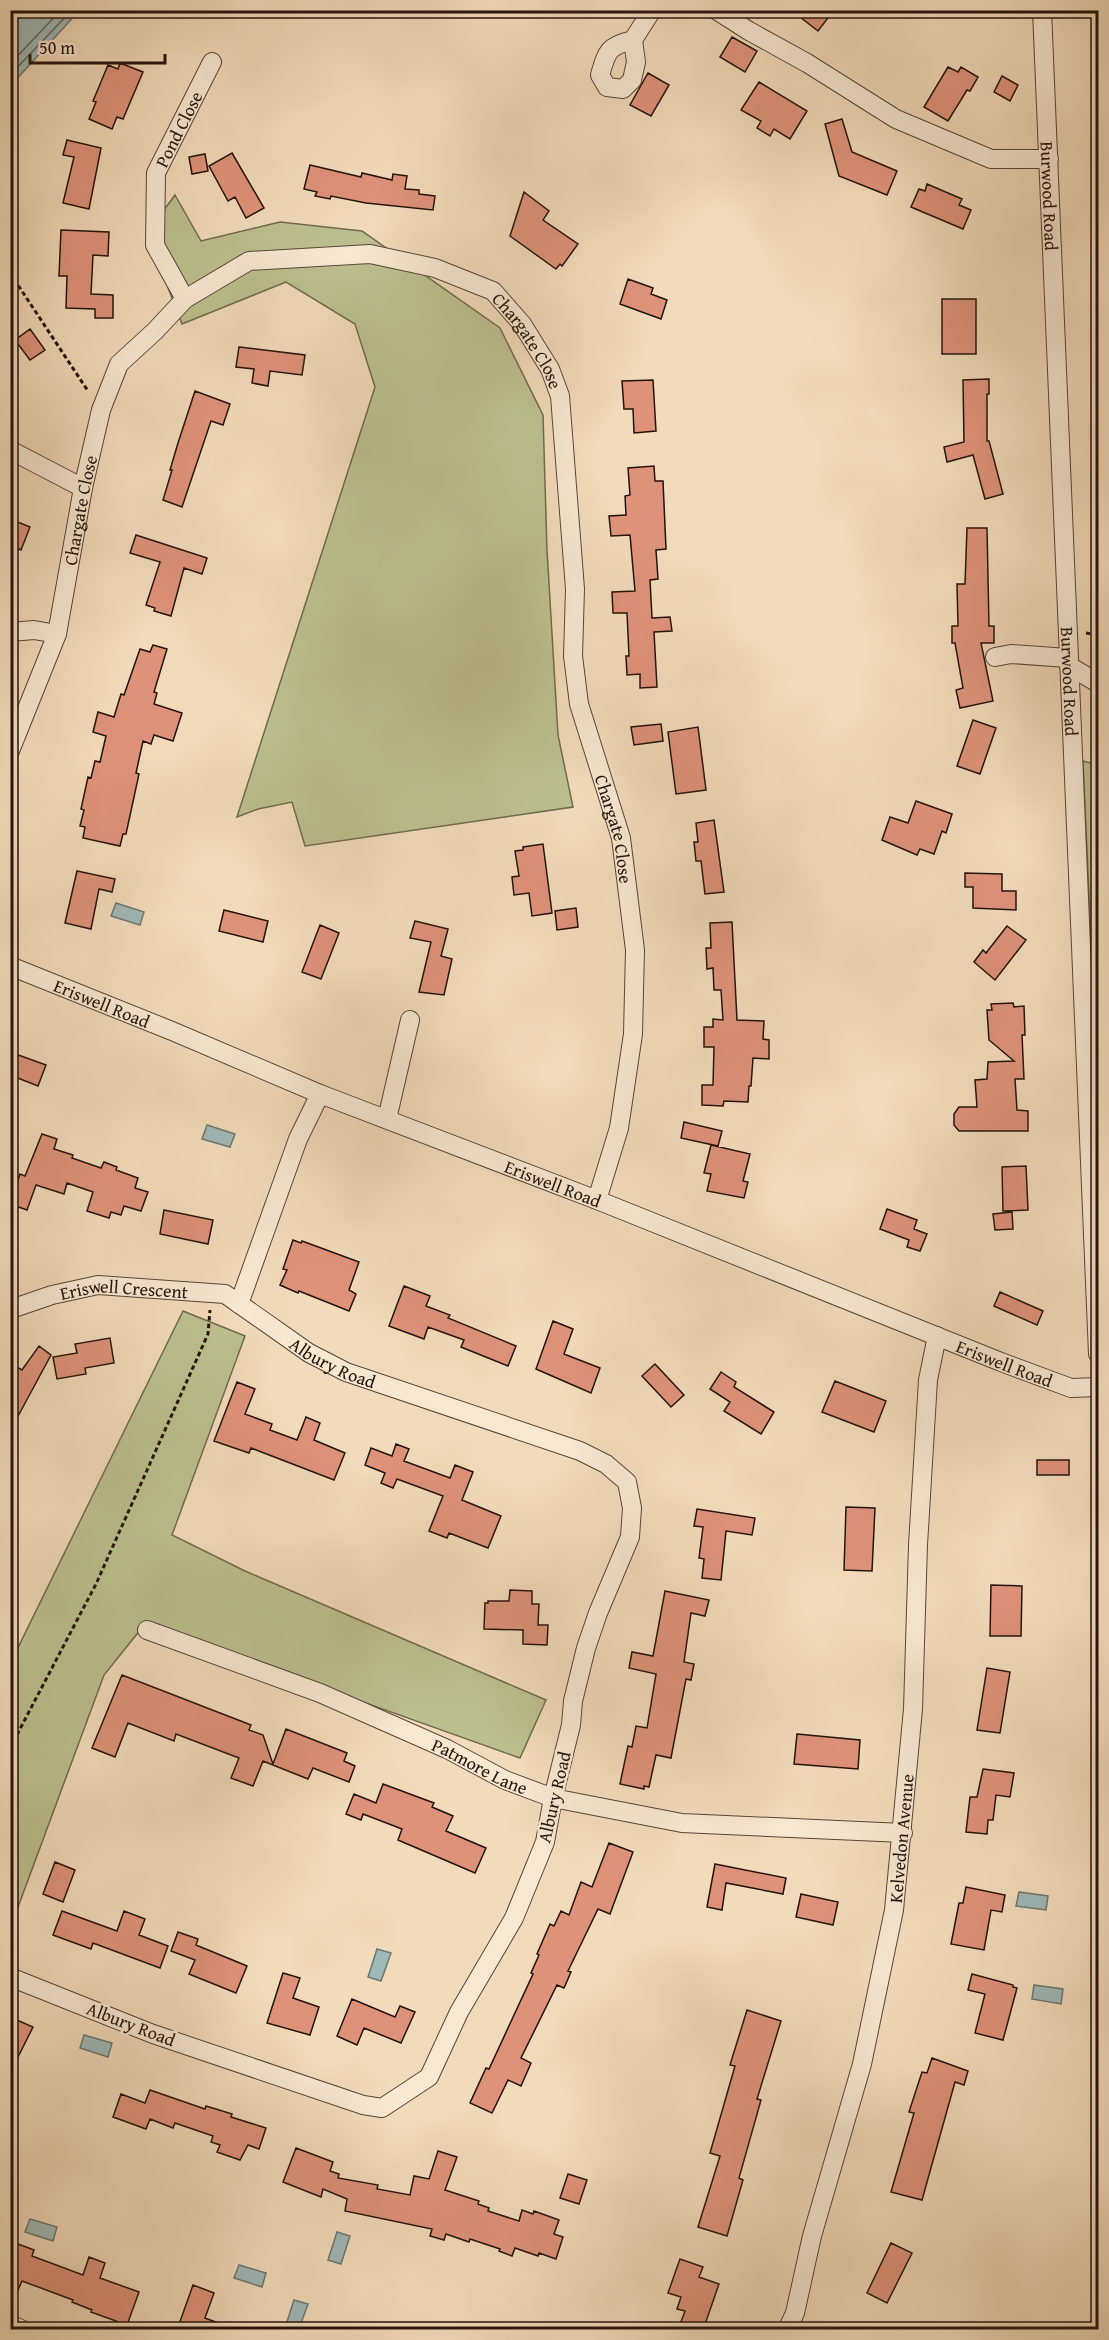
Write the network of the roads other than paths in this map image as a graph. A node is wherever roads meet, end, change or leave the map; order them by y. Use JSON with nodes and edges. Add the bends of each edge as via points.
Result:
{"nodes":[{"id":1,"x":652,"y":10,"type":"edge"},
{"id":2,"x":716,"y":10,"type":"edge"},
{"id":3,"x":1042,"y":10,"type":"edge"},
{"id":4,"x":633,"y":40,"type":"dead end"},
{"id":5,"x":212,"y":62,"type":"dead end"},
{"id":6,"x":1049,"y":159,"type":"junction"},
{"id":7,"x":185,"y":299,"type":"junction"},
{"id":8,"x":10,"y":450,"type":"edge"},
{"id":9,"x":83,"y":488,"type":"junction"},
{"id":10,"x":10,"y":632,"type":"edge"},
{"id":11,"x":57,"y":634,"type":"junction"},
{"id":12,"x":995,"y":657,"type":"dead end"},
{"id":13,"x":1069,"y":662,"type":"junction"},
{"id":14,"x":1098,"y":683,"type":"edge"},
{"id":15,"x":10,"y":752,"type":"edge"},
{"id":16,"x":10,"y":966,"type":"edge"},
{"id":17,"x":410,"y":1020,"type":"dead end"},
{"id":18,"x":320,"y":1094,"type":"junction"},
{"id":19,"x":387,"y":1119,"type":"junction"},
{"id":20,"x":597,"y":1200,"type":"junction"},
{"id":21,"x":239,"y":1304,"type":"junction"},
{"id":22,"x":10,"y":1311,"type":"edge"},
{"id":23,"x":937,"y":1336,"type":"junction"},
{"id":24,"x":1098,"y":1354,"type":"edge"},
{"id":25,"x":1098,"y":1387,"type":"edge"},
{"id":26,"x":147,"y":1630,"type":"dead end"},
{"id":27,"x":553,"y":1798,"type":"junction"},
{"id":28,"x":903,"y":1833,"type":"junction"},
{"id":29,"x":10,"y":1977,"type":"edge"},
{"id":30,"x":10,"y":2324,"type":"edge"},
{"id":31,"x":23,"y":2330,"type":"edge"},
{"id":32,"x":787,"y":2330,"type":"edge"}],
"edges":[{"from":1,"to":4,"type":"street"},
{"from":2,"to":6,"type":"street","via":[[896,119],[991,159]]},
{"from":3,"to":6,"type":"street","name":"Burwood Road"},
{"from":5,"to":7,"type":"street","name":"Pond Close","via":[[156,173],[155,244]]},
{"from":6,"to":13,"type":"street","name":"Burwood Road"},
{"from":7,"to":9,"type":"street","name":"Chargate Close","via":[[119,364],[101,410]]},
{"from":7,"to":20,"type":"street","name":"Chargate Close","via":[[249,261],[370,254],[435,268],[493,291],[522,324],[550,369],[560,396],[575,589],[573,656],[579,704],[621,838],[635,950],[633,1034],[619,1128]]},
{"from":8,"to":9,"type":"street"},
{"from":9,"to":11,"type":"street","name":"Chargate Close"},
{"from":10,"to":11,"type":"street","via":[[34,630]]},
{"from":11,"to":15,"type":"street","name":"Chargate Close"},
{"from":12,"to":13,"type":"street","via":[[1011,654]]},
{"from":13,"to":14,"type":"street"},
{"from":13,"to":24,"type":"street","name":"Burwood Road"},
{"from":16,"to":18,"type":"street","name":"Eriswell Road"},
{"from":17,"to":19,"type":"street"},
{"from":18,"to":19,"type":"street","name":"Eriswell Road"},
{"from":18,"to":21,"type":"street","via":[[298,1139]]},
{"from":19,"to":20,"type":"street","name":"Eriswell Road"},
{"from":20,"to":23,"type":"street","name":"Eriswell Road"},
{"from":21,"to":22,"type":"street","name":"Eriswell Crescent","via":[[225,1294],[98,1285],[52,1295]]},
{"from":21,"to":27,"type":"street","name":"Albury Road","via":[[309,1353],[346,1372],[580,1450],[606,1464],[627,1482],[632,1508],[630,1537],[586,1648]]},
{"from":23,"to":25,"type":"street","name":"Eriswell Road","via":[[1064,1386]]},
{"from":23,"to":28,"type":"street","name":"Kelvedon Avenue","via":[[928,1380],[913,1709]]},
{"from":26,"to":27,"type":"street","name":"Patmore Lane","via":[[340,1701],[505,1780]]},
{"from":27,"to":28,"type":"street","name":"Patmore Lane","via":[[682,1823]]},
{"from":27,"to":29,"type":"street","name":"Albury Road","via":[[546,1842],[532,1878],[514,1918],[459,2012],[429,2077],[382,2109],[153,2034]]},
{"from":28,"to":32,"type":"street","name":"Kelvedon Avenue","via":[[894,1910],[875,2009],[812,2236],[795,2313]]},
{"from":30,"to":31,"type":"street"}]}
